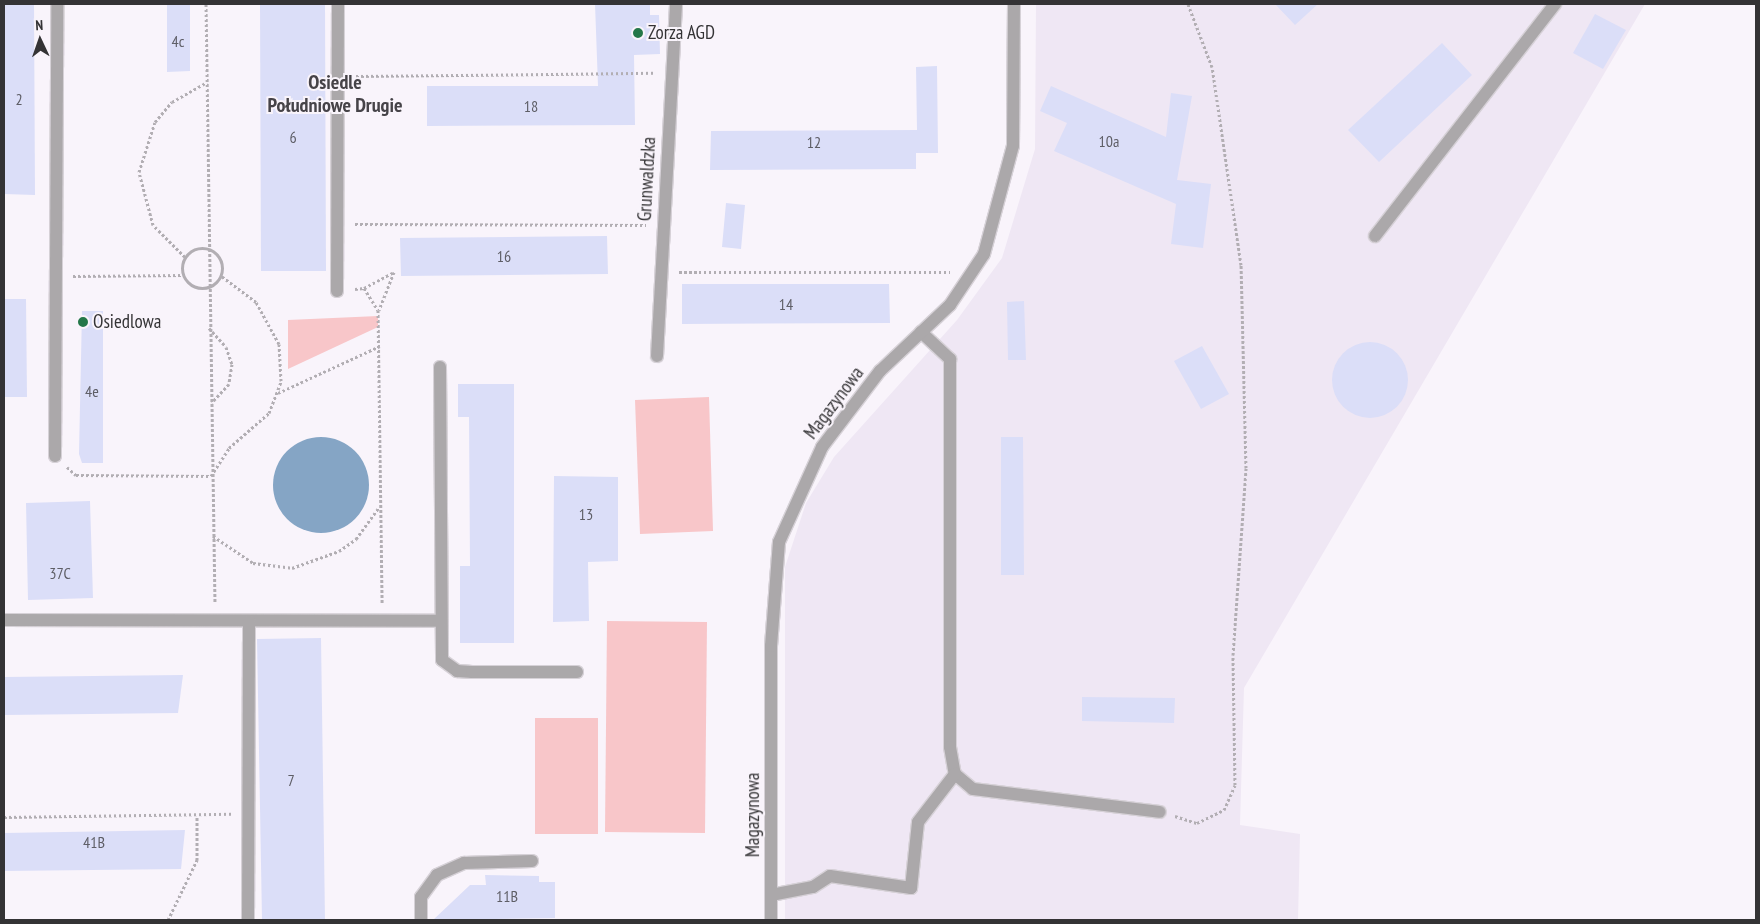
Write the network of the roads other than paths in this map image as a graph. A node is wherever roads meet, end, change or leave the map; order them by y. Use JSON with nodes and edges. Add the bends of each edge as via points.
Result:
{"nodes":[{"id":1,"x":57,"y":4,"type":"edge"},
{"id":2,"x":338,"y":4,"type":"edge"},
{"id":3,"x":676,"y":4,"type":"edge"},
{"id":4,"x":1014,"y":4,"type":"edge"},
{"id":5,"x":1555,"y":4,"type":"edge"},
{"id":6,"x":1375,"y":236,"type":"dead end"},
{"id":7,"x":337,"y":291,"type":"road end"},
{"id":8,"x":921,"y":332,"type":"junction"},
{"id":9,"x":657,"y":356,"type":"dead end"},
{"id":10,"x":440,"y":367,"type":"dead end"},
{"id":11,"x":55,"y":456,"type":"road end"},
{"id":12,"x":4,"y":620,"type":"edge"},
{"id":13,"x":249,"y":621,"type":"junction"},
{"id":14,"x":441,"y":621,"type":"junction"},
{"id":15,"x":577,"y":672,"type":"dead end"},
{"id":16,"x":955,"y":774,"type":"junction"},
{"id":17,"x":1160,"y":812,"type":"road end"},
{"id":18,"x":532,"y":861,"type":"dead end"},
{"id":19,"x":771,"y":895,"type":"junction"},
{"id":20,"x":248,"y":920,"type":"edge"},
{"id":21,"x":421,"y":920,"type":"edge"},
{"id":22,"x":771,"y":920,"type":"edge"}],
"edges":[{"from":1,"to":11,"type":"street"},
{"from":2,"to":7,"type":"street"},
{"from":3,"to":9,"type":"street","name":"Grunwaldzka"},
{"from":4,"to":8,"type":"street","name":"Magazynowa","via":[[1013,146],[984,254],[950,305]]},
{"from":5,"to":6,"type":"street"},
{"from":8,"to":16,"type":"street","via":[[950,359],[950,747]]},
{"from":8,"to":19,"type":"street","name":"Magazynowa","via":[[880,371],[822,447],[779,542],[772,646]]},
{"from":10,"to":14,"type":"street"},
{"from":12,"to":13,"type":"street"},
{"from":13,"to":14,"type":"street"},
{"from":13,"to":20,"type":"street"},
{"from":14,"to":15,"type":"street","via":[[442,660],[458,671]]},
{"from":16,"to":17,"type":"street","via":[[973,789]]},
{"from":16,"to":19,"type":"street","via":[[918,822],[911,888],[830,876],[813,887]]},
{"from":18,"to":21,"type":"street","via":[[464,863],[437,875],[421,897]]},
{"from":19,"to":22,"type":"street","name":"Magazynowa"}]}
